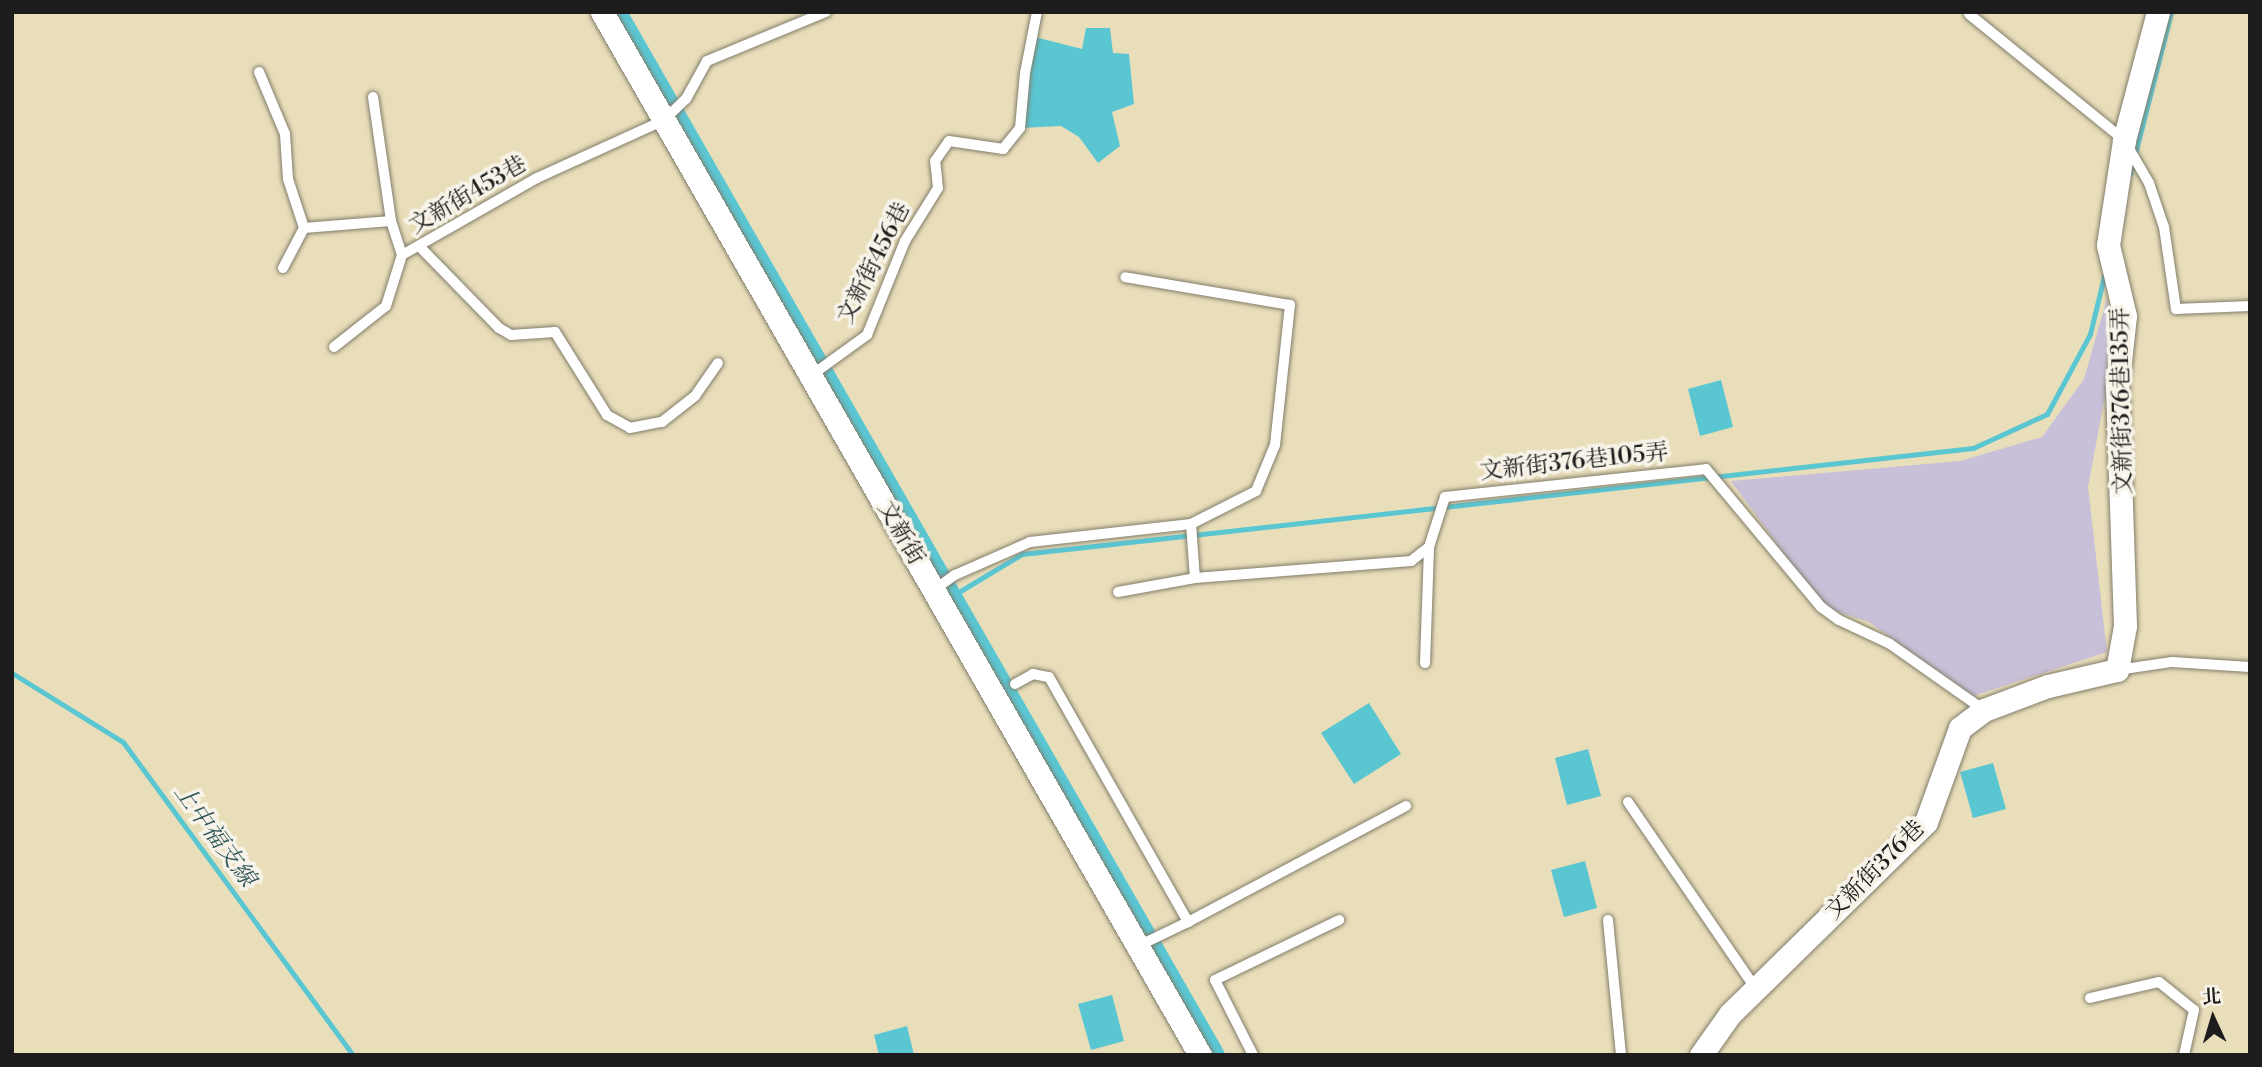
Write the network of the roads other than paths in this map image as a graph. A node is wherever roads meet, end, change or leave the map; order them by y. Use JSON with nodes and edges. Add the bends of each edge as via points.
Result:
{"nodes":[{"id":1,"x":602,"y":12,"type":"edge"},
{"id":2,"x":826,"y":12,"type":"edge"},
{"id":3,"x":1037,"y":12,"type":"edge"},
{"id":4,"x":2158,"y":12,"type":"edge"},
{"id":5,"x":1969,"y":14,"type":"dead end"},
{"id":6,"x":259,"y":72,"type":"dead end"},
{"id":7,"x":373,"y":97,"type":"dead end"},
{"id":8,"x":667,"y":116,"type":"junction"},
{"id":9,"x":2127,"y":145,"type":"junction"},
{"id":10,"x":391,"y":221,"type":"junction"},
{"id":11,"x":304,"y":228,"type":"junction"},
{"id":12,"x":421,"y":248,"type":"junction"},
{"id":13,"x":402,"y":255,"type":"junction"},
{"id":14,"x":283,"y":268,"type":"dead end"},
{"id":15,"x":1125,"y":277,"type":"dead end"},
{"id":16,"x":2250,"y":306,"type":"edge"},
{"id":17,"x":334,"y":347,"type":"dead end"},
{"id":18,"x":718,"y":363,"type":"dead end"},
{"id":19,"x":813,"y":373,"type":"junction"},
{"id":20,"x":1191,"y":526,"type":"junction"},
{"id":21,"x":1429,"y":547,"type":"junction"},
{"id":22,"x":1195,"y":578,"type":"junction"},
{"id":23,"x":938,"y":586,"type":"junction"},
{"id":24,"x":1118,"y":592,"type":"dead end"},
{"id":25,"x":1425,"y":663,"type":"dead end"},
{"id":26,"x":2250,"y":667,"type":"edge"},
{"id":27,"x":2117,"y":670,"type":"junction"},
{"id":28,"x":1015,"y":684,"type":"dead end"},
{"id":29,"x":1984,"y":710,"type":"junction"},
{"id":30,"x":1628,"y":802,"type":"dead end"},
{"id":31,"x":1406,"y":806,"type":"dead end"},
{"id":32,"x":1339,"y":920,"type":"dead end"},
{"id":33,"x":1608,"y":920,"type":"dead end"},
{"id":34,"x":1188,"y":922,"type":"junction"},
{"id":35,"x":1143,"y":944,"type":"junction"},
{"id":36,"x":1756,"y":989,"type":"junction"},
{"id":37,"x":2090,"y":998,"type":"dead end"},
{"id":38,"x":1200,"y":1055,"type":"edge"},
{"id":39,"x":1253,"y":1055,"type":"edge"},
{"id":40,"x":1621,"y":1055,"type":"edge"},
{"id":41,"x":1701,"y":1055,"type":"edge"},
{"id":42,"x":2184,"y":1055,"type":"edge"}],
"edges":[{"from":1,"to":8,"type":"street","name":"文新街"},
{"from":2,"to":8,"type":"lane","via":[[707,61],[686,99]]},
{"from":3,"to":19,"type":"lane","name":"文新街456巷","via":[[1020,128],[1003,149],[948,141],[935,162],[938,188],[905,241],[867,335]]},
{"from":4,"to":9,"type":"street","name":"文新街376巷135弄"},
{"from":5,"to":9,"type":"lane"},
{"from":6,"to":11,"type":"lane","via":[[285,134],[288,179]]},
{"from":7,"to":10,"type":"lane"},
{"from":8,"to":12,"type":"lane","name":"文新街453巷","via":[[537,178]]},
{"from":8,"to":19,"type":"street","name":"文新街"},
{"from":9,"to":16,"type":"lane","via":[[2164,226],[2176,310]]},
{"from":9,"to":27,"type":"street","name":"文新街376巷135弄","via":[[2110,254],[2125,316],[2117,388],[2125,613]]},
{"from":10,"to":11,"type":"lane"},
{"from":10,"to":13,"type":"lane"},
{"from":11,"to":14,"type":"lane"},
{"from":12,"to":13,"type":"lane","name":"文新街453巷"},
{"from":12,"to":18,"type":"lane","via":[[499,328],[511,335],[555,331],[607,415],[629,428],[662,422],[695,396]]},
{"from":13,"to":17,"type":"lane","name":"文新街453巷","via":[[386,306]]},
{"from":15,"to":20,"type":"lane","via":[[1290,305],[1275,445],[1256,491]]},
{"from":19,"to":23,"type":"street","name":"文新街"},
{"from":20,"to":22,"type":"lane"},
{"from":20,"to":23,"type":"lane","via":[[1030,542]]},
{"from":21,"to":22,"type":"lane","via":[[1411,561]]},
{"from":21,"to":25,"type":"lane","name":"文新街376巷105弄"},
{"from":21,"to":29,"type":"lane","name":"文新街376巷105弄","via":[[1445,497],[1707,471],[1821,607],[1890,644]]},
{"from":22,"to":24,"type":"lane"},
{"from":23,"to":35,"type":"street","name":"文新街"},
{"from":26,"to":27,"type":"lane","via":[[2172,662]]},
{"from":27,"to":29,"type":"street","name":"文新街376巷","via":[[2049,686]]},
{"from":28,"to":34,"type":"lane","via":[[1033,674],[1049,677]]},
{"from":29,"to":36,"type":"street","name":"文新街376巷","via":[[1960,728],[1926,822]]},
{"from":30,"to":36,"type":"lane"},
{"from":31,"to":34,"type":"lane"},
{"from":32,"to":39,"type":"lane","via":[[1215,981]]},
{"from":33,"to":40,"type":"lane"},
{"from":34,"to":35,"type":"lane"},
{"from":35,"to":38,"type":"street","name":"文新街"},
{"from":36,"to":41,"type":"street","name":"文新街376巷","via":[[1730,1014]]},
{"from":37,"to":42,"type":"lane","via":[[2159,982],[2194,1010]]}]}
